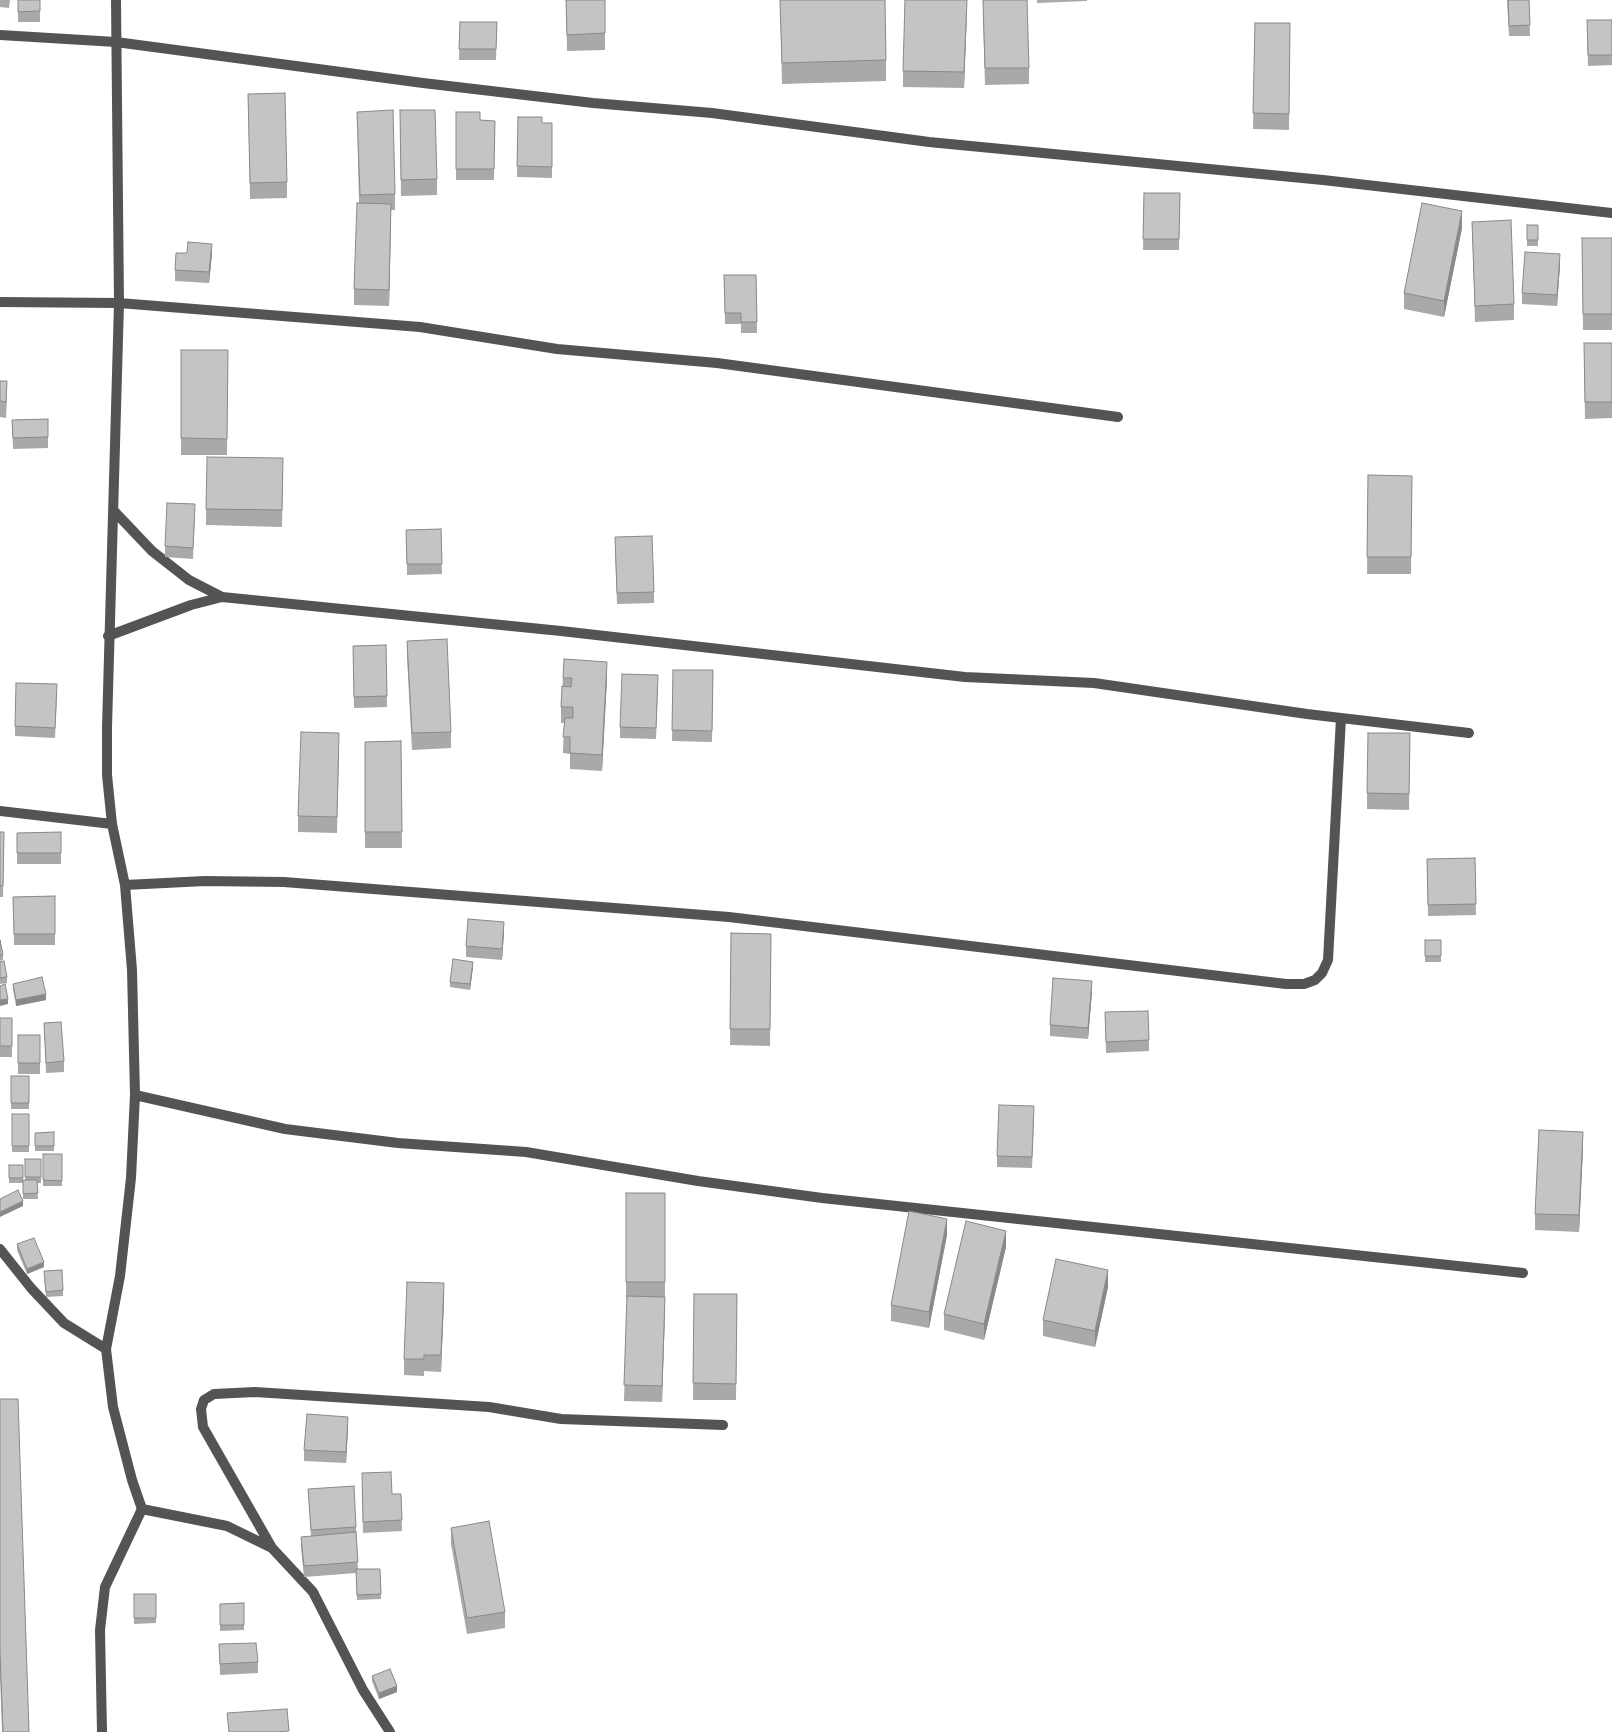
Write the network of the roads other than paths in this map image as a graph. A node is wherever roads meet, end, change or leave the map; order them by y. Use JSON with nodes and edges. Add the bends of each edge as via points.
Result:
{"nodes":[{"id":1,"x":116,"y":0,"type":"edge"},
{"id":2,"x":0,"y":35,"type":"edge"},
{"id":3,"x":116,"y":42,"type":"junction"},
{"id":4,"x":1612,"y":213,"type":"edge"},
{"id":5,"x":0,"y":302,"type":"edge"},
{"id":6,"x":119,"y":304,"type":"junction"},
{"id":7,"x":1118,"y":417,"type":"dead end"},
{"id":8,"x":114,"y":511,"type":"junction"},
{"id":9,"x":222,"y":597,"type":"junction"},
{"id":10,"x":108,"y":636,"type":"junction"},
{"id":11,"x":1341,"y":718,"type":"junction"},
{"id":12,"x":1469,"y":733,"type":"dead end"},
{"id":13,"x":0,"y":811,"type":"edge"},
{"id":14,"x":112,"y":824,"type":"junction"},
{"id":15,"x":125,"y":885,"type":"junction"},
{"id":16,"x":135,"y":1095,"type":"junction"},
{"id":17,"x":0,"y":1249,"type":"edge"},
{"id":18,"x":1523,"y":1272,"type":"dead end"},
{"id":19,"x":106,"y":1349,"type":"junction"},
{"id":20,"x":723,"y":1425,"type":"dead end"},
{"id":21,"x":142,"y":1509,"type":"junction"},
{"id":22,"x":272,"y":1548,"type":"junction"},
{"id":23,"x":102,"y":1732,"type":"edge"},
{"id":24,"x":390,"y":1732,"type":"edge"}],
"edges":[{"from":1,"to":3,"type":"street"},
{"from":2,"to":3,"type":"street"},
{"from":3,"to":4,"type":"street","via":[[423,83],[712,113],[929,142],[1323,180]]},
{"from":3,"to":6,"type":"street"},
{"from":5,"to":6,"type":"street"},
{"from":6,"to":7,"type":"street","via":[[420,327],[557,349],[717,362]]},
{"from":6,"to":8,"type":"street"},
{"from":8,"to":9,"type":"street","via":[[152,551],[189,580]]},
{"from":8,"to":10,"type":"street"},
{"from":9,"to":10,"type":"street"},
{"from":9,"to":11,"type":"street","via":[[965,677],[1094,683]]},
{"from":10,"to":14,"type":"street","via":[[107,775]]},
{"from":11,"to":12,"type":"street"},
{"from":11,"to":15,"type":"street","via":[[1328,960],[1315,980],[1304,984],[729,917],[284,882]]},
{"from":13,"to":14,"type":"street"},
{"from":14,"to":15,"type":"street"},
{"from":15,"to":16,"type":"street","via":[[132,970]]},
{"from":16,"to":18,"type":"street","via":[[285,1130],[398,1144],[526,1152],[822,1198]]},
{"from":16,"to":19,"type":"street","via":[[131,1178],[121,1266]]},
{"from":17,"to":19,"type":"street","via":[[64,1323]]},
{"from":19,"to":21,"type":"street","via":[[113,1407]]},
{"from":20,"to":22,"type":"street","via":[[561,1419],[489,1407],[255,1392],[214,1394],[204,1400],[201,1409],[203,1427]]},
{"from":21,"to":22,"type":"street","via":[[226,1526]]},
{"from":21,"to":23,"type":"street","via":[[105,1587],[100,1630]]},
{"from":22,"to":24,"type":"street","via":[[313,1592],[364,1690]]}]}
